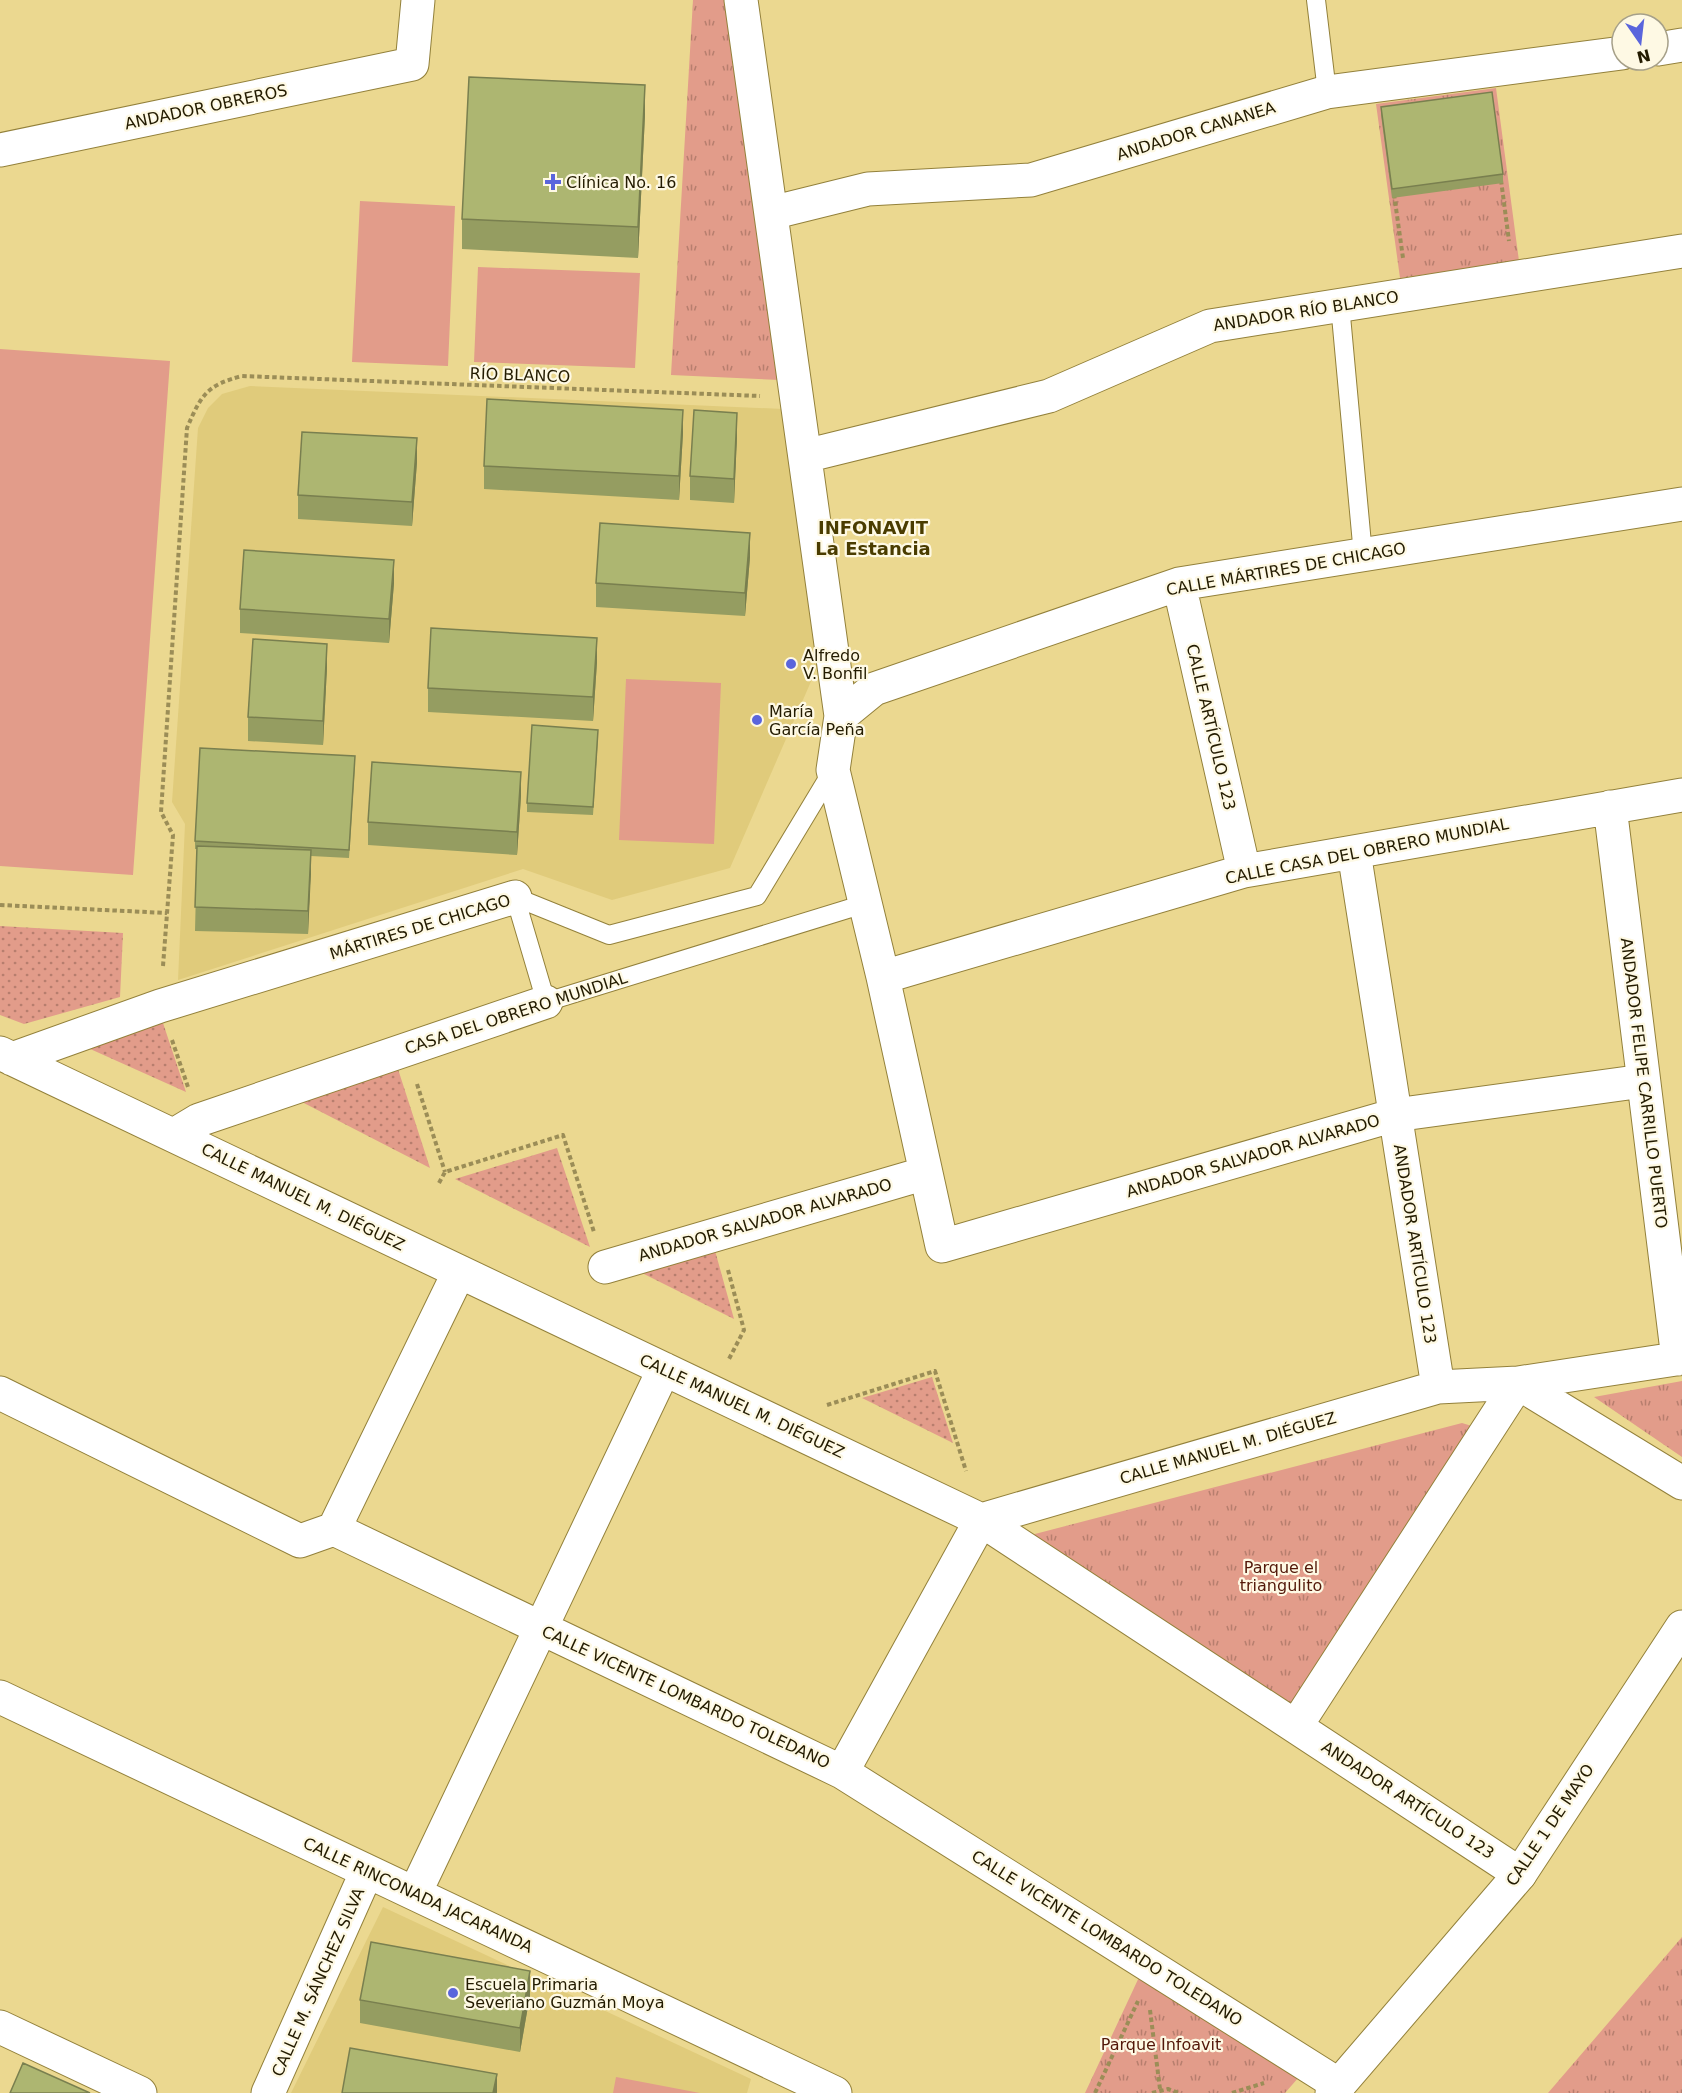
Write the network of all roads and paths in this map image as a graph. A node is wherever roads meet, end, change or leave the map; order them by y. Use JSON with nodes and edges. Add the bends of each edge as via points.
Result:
{"nodes":[{"id":1,"x":418,"y":0,"type":"edge"},
{"id":2,"x":741,"y":0,"type":"edge"},
{"id":3,"x":1316,"y":0,"type":"edge"},
{"id":4,"x":1610,"y":55,"type":"edge"},
{"id":5,"x":1327,"y":92,"type":"junction"},
{"id":6,"x":0,"y":150,"type":"edge"},
{"id":7,"x":1500,"y":174,"type":"edge"},
{"id":8,"x":1394,"y":190,"type":"edge"},
{"id":9,"x":771,"y":213,"type":"junction"},
{"id":10,"x":1682,"y":251,"type":"edge"},
{"id":11,"x":1514,"y":277,"type":"junction"},
{"id":12,"x":1408,"y":294,"type":"junction"},
{"id":13,"x":1340,"y":305,"type":"junction"},
{"id":14,"x":797,"y":397,"type":"junction"},
{"id":15,"x":805,"y":456,"type":"junction"},
{"id":16,"x":1682,"y":504,"type":"edge"},
{"id":17,"x":1363,"y":555,"type":"junction"},
{"id":18,"x":1179,"y":584,"type":"junction"},
{"id":19,"x":841,"y":716,"type":"junction"},
{"id":20,"x":833,"y":770,"type":"junction"},
{"id":21,"x":1682,"y":795,"type":"edge"},
{"id":22,"x":1610,"y":807,"type":"junction"},
{"id":23,"x":1354,"y":852,"type":"junction"},
{"id":24,"x":1244,"y":871,"type":"junction"},
{"id":25,"x":515,"y":897,"type":"junction"},
{"id":26,"x":864,"y":904,"type":"junction"},
{"id":27,"x":0,"y":905,"type":"edge"},
{"id":28,"x":167,"y":913,"type":"junction"},
{"id":29,"x":883,"y":977,"type":"junction"},
{"id":30,"x":546,"y":1002,"type":"junction"},
{"id":31,"x":160,"y":1006,"type":"junction"},
{"id":32,"x":406,"y":1049,"type":"junction"},
{"id":33,"x":6,"y":1056,"type":"edge"},
{"id":34,"x":1643,"y":1081,"type":"junction"},
{"id":35,"x":1395,"y":1115,"type":"junction"},
{"id":36,"x":186,"y":1128,"type":"junction"},
{"id":37,"x":445,"y":1172,"type":"junction"},
{"id":38,"x":926,"y":1173,"type":"junction"},
{"id":39,"x":439,"y":1183,"type":"dead end"},
{"id":40,"x":718,"y":1234,"type":"junction"},
{"id":41,"x":605,"y":1267,"type":"joint"},
{"id":42,"x":459,"y":1272,"type":"junction"},
{"id":43,"x":1680,"y":1359,"type":"edge"},
{"id":44,"x":664,"y":1369,"type":"junction"},
{"id":45,"x":1518,"y":1383,"type":"junction"},
{"id":46,"x":1438,"y":1387,"type":"junction"},
{"id":47,"x":712,"y":1392,"type":"junction"},
{"id":48,"x":0,"y":1394,"type":"edge"},
{"id":49,"x":774,"y":1421,"type":"junction"},
{"id":50,"x":1682,"y":1483,"type":"edge"},
{"id":51,"x":981,"y":1520,"type":"junction"},
{"id":52,"x":334,"y":1529,"type":"junction"},
{"id":53,"x":1682,"y":1627,"type":"edge"},
{"id":54,"x":542,"y":1629,"type":"junction"},
{"id":55,"x":0,"y":1697,"type":"edge"},
{"id":56,"x":1296,"y":1726,"type":"junction"},
{"id":57,"x":842,"y":1772,"type":"junction"},
{"id":58,"x":367,"y":1871,"type":"junction"},
{"id":59,"x":1520,"y":1874,"type":"junction"},
{"id":60,"x":415,"y":1893,"type":"junction"},
{"id":61,"x":1150,"y":1975,"type":"junction"},
{"id":62,"x":0,"y":2027,"type":"edge"},
{"id":63,"x":1271,"y":2080,"type":"dead end"},
{"id":64,"x":1160,"y":2089,"type":"junction"},
{"id":65,"x":1336,"y":2089,"type":"edge"},
{"id":66,"x":140,"y":2093,"type":"edge"},
{"id":67,"x":268,"y":2093,"type":"edge"},
{"id":68,"x":835,"y":2093,"type":"edge"},
{"id":69,"x":1095,"y":2093,"type":"edge"},
{"id":70,"x":1152,"y":2093,"type":"edge"},
{"id":71,"x":1179,"y":2093,"type":"edge"},
{"id":72,"x":1232,"y":2093,"type":"edge"}],
"edges":[{"from":1,"to":6,"type":"street","name":"ANDADOR OBREROS","via":[[412,64]]},
{"from":2,"to":9,"type":"street","name":"ANDADOR SALVADOR ALVARADO"},
{"from":3,"to":5,"type":"lane"},
{"from":4,"to":5,"type":"street","name":"ANDADOR CANANEA"},
{"from":5,"to":9,"type":"street","name":"ANDADOR CANANEA","via":[[1031,180],[868,189]]},
{"from":7,"to":11,"type":"path"},
{"from":8,"to":12,"type":"path"},
{"from":9,"to":14,"type":"street","name":"ANDADOR SALVADOR ALVARADO"},
{"from":10,"to":11,"type":"street","name":"ANDADOR RÍO BLANCO"},
{"from":11,"to":12,"type":"street","name":"ANDADOR RÍO BLANCO"},
{"from":12,"to":13,"type":"street","name":"ANDADOR RÍO BLANCO"},
{"from":13,"to":15,"type":"street","name":"ANDADOR RÍO BLANCO","via":[[1210,326],[1049,396]]},
{"from":13,"to":17,"type":"lane"},
{"from":14,"to":15,"type":"street","name":"ANDADOR SALVADOR ALVARADO"},
{"from":14,"to":28,"type":"path","name":"RÍO BLANCO","via":[[242,376],[217,382],[198,400],[188,428],[161,812],[173,835]]},
{"from":15,"to":19,"type":"street","name":"ANDADOR SALVADOR ALVARADO"},
{"from":16,"to":17,"type":"street","name":"CALLE MÁRTIRES DE CHICAGO"},
{"from":17,"to":18,"type":"street","name":"CALLE MÁRTIRES DE CHICAGO"},
{"from":18,"to":19,"type":"street","name":"CALLE MÁRTIRES DE CHICAGO","via":[[874,688]]},
{"from":18,"to":24,"type":"street","name":"CALLE ARTÍCULO 123"},
{"from":19,"to":20,"type":"street","name":"ANDADOR SALVADOR ALVARADO"},
{"from":20,"to":25,"type":"lane","name":"MÁRTIRES DE CHICAGO","via":[[757,896],[609,935]]},
{"from":20,"to":26,"type":"street","name":"ANDADOR SALVADOR ALVARADO"},
{"from":21,"to":22,"type":"street","name":"CALLE CASA DEL OBRERO MUNDIAL"},
{"from":22,"to":23,"type":"street","name":"CALLE CASA DEL OBRERO MUNDIAL"},
{"from":22,"to":34,"type":"street","name":"ANDADOR FELIPE CARRILLO PUERTO"},
{"from":23,"to":24,"type":"street","name":"CALLE CASA DEL OBRERO MUNDIAL"},
{"from":23,"to":35,"type":"street","name":"ANDADOR ARTÍCULO 123"},
{"from":24,"to":29,"type":"street","name":"CALLE CASA DEL OBRERO MUNDIAL"},
{"from":25,"to":30,"type":"lane"},
{"from":25,"to":31,"type":"street","name":"MÁRTIRES DE CHICAGO"},
{"from":26,"to":29,"type":"street","name":"ANDADOR SALVADOR ALVARADO"},
{"from":26,"to":30,"type":"lane","name":"CASA DEL OBRERO MUNDIAL"},
{"from":27,"to":28,"type":"path"},
{"from":28,"to":31,"type":"path","name":"RÍO BLANCO"},
{"from":29,"to":38,"type":"street","name":"ANDADOR SALVADOR ALVARADO"},
{"from":30,"to":32,"type":"street","name":"CASA DEL OBRERO MUNDIAL"},
{"from":31,"to":33,"type":"street","name":"MÁRTIRES DE CHICAGO"},
{"from":31,"to":36,"type":"path"},
{"from":32,"to":36,"type":"street","name":"CASA DEL OBRERO MUNDIAL"},
{"from":32,"to":37,"type":"path"},
{"from":33,"to":36,"type":"street","name":"CALLE MANUEL M. DIÉGUEZ"},
{"from":34,"to":35,"type":"street","name":"ANDADOR SALVADOR ALVARADO"},
{"from":34,"to":43,"type":"street","name":"ANDADOR FELIPE CARRILLO PUERTO"},
{"from":35,"to":38,"type":"street","name":"ANDADOR SALVADOR ALVARADO","via":[[942,1246]]},
{"from":35,"to":46,"type":"street","name":"ANDADOR ARTÍCULO 123"},
{"from":36,"to":42,"type":"street","name":"CALLE MANUEL M. DIÉGUEZ"},
{"from":37,"to":39,"type":"path"},
{"from":37,"to":41,"type":"path","via":[[563,1135]]},
{"from":38,"to":40,"type":"street","name":"ANDADOR SALVADOR ALVARADO"},
{"from":40,"to":41,"type":"street","name":"ANDADOR SALVADOR ALVARADO"},
{"from":40,"to":47,"type":"path","via":[[744,1330]]},
{"from":42,"to":44,"type":"street","name":"CALLE MANUEL M. DIÉGUEZ"},
{"from":42,"to":52,"type":"street"},
{"from":43,"to":45,"type":"street","name":"CALLE MANUEL M. DIÉGUEZ"},
{"from":44,"to":47,"type":"street","name":"CALLE MANUEL M. DIÉGUEZ"},
{"from":44,"to":54,"type":"street"},
{"from":45,"to":46,"type":"street","name":"CALLE MANUEL M. DIÉGUEZ"},
{"from":45,"to":50,"type":"street"},
{"from":45,"to":56,"type":"street"},
{"from":46,"to":51,"type":"street","name":"CALLE MANUEL M. DIÉGUEZ"},
{"from":47,"to":49,"type":"street","name":"CALLE MANUEL M. DIÉGUEZ"},
{"from":48,"to":52,"type":"street","via":[[300,1541]]},
{"from":49,"to":51,"type":"street","name":"CALLE MANUEL M. DIÉGUEZ"},
{"from":49,"to":51,"type":"path","via":[[935,1371]]},
{"from":51,"to":56,"type":"street","name":"ANDADOR ARTÍCULO 123"},
{"from":51,"to":57,"type":"street"},
{"from":52,"to":54,"type":"street","name":"CALLE VICENTE LOMBARDO TOLEDANO"},
{"from":53,"to":59,"type":"street","name":"CALLE 1 DE MAYO"},
{"from":54,"to":57,"type":"street","name":"CALLE VICENTE LOMBARDO TOLEDANO"},
{"from":54,"to":60,"type":"street"},
{"from":55,"to":58,"type":"street","name":"CALLE RINCONADA JACARANDA"},
{"from":56,"to":59,"type":"street","name":"ANDADOR ARTÍCULO 123"},
{"from":57,"to":61,"type":"street","name":"CALLE VICENTE LOMBARDO TOLEDANO"},
{"from":58,"to":60,"type":"street","name":"CALLE RINCONADA JACARANDA"},
{"from":58,"to":67,"type":"street","name":"CALLE M. SÁNCHEZ SILVA"},
{"from":59,"to":65,"type":"street","name":"CALLE 1 DE MAYO"},
{"from":60,"to":68,"type":"street","name":"CALLE RINCONADA JACARANDA"},
{"from":61,"to":64,"type":"path"},
{"from":61,"to":65,"type":"street","name":"CALLE VICENTE LOMBARDO TOLEDANO"},
{"from":61,"to":69,"type":"path"},
{"from":62,"to":66,"type":"street"},
{"from":63,"to":72,"type":"path"},
{"from":64,"to":70,"type":"path"},
{"from":64,"to":71,"type":"path"}]}
